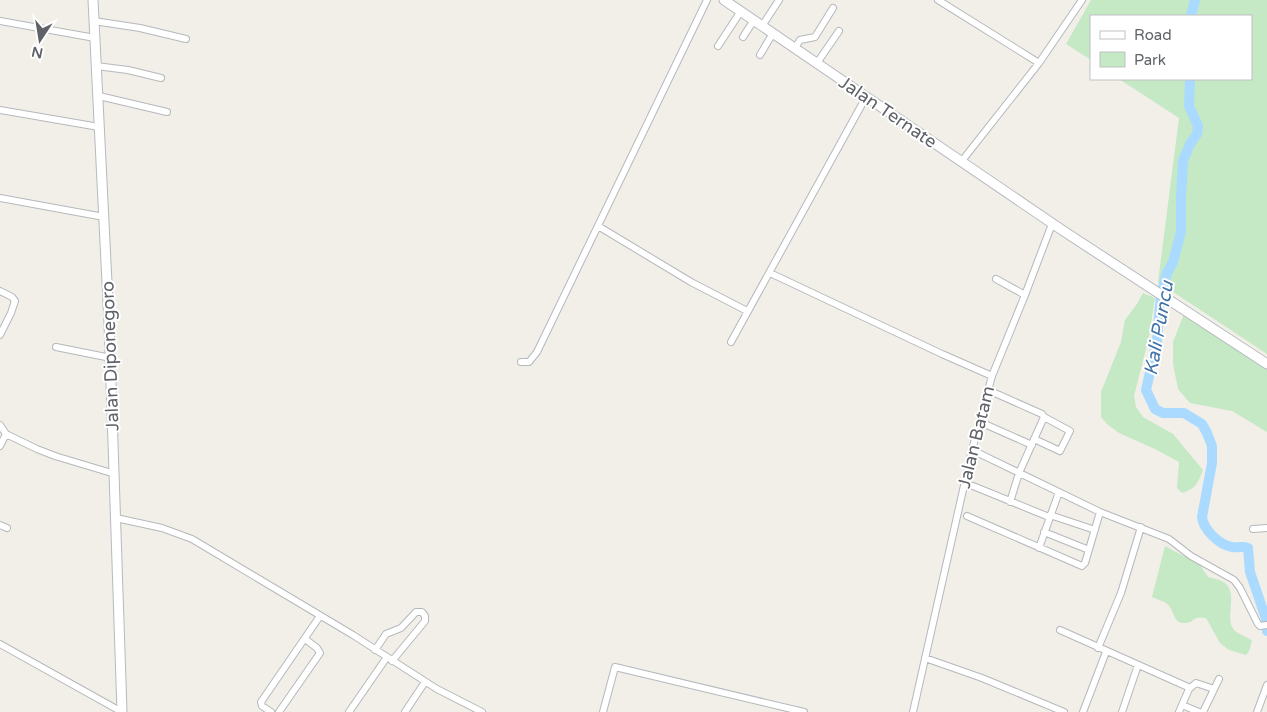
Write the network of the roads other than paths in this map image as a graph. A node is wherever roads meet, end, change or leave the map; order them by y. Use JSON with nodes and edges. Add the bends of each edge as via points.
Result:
{"nodes":[{"id":1,"x":93,"y":0,"type":"edge"},
{"id":2,"x":707,"y":0,"type":"edge"},
{"id":3,"x":724,"y":0,"type":"edge"},
{"id":4,"x":778,"y":0,"type":"edge"},
{"id":5,"x":938,"y":0,"type":"edge"},
{"id":6,"x":1082,"y":0,"type":"edge"},
{"id":7,"x":833,"y":8,"type":"dead end"},
{"id":8,"x":741,"y":11,"type":"junction"},
{"id":9,"x":754,"y":20,"type":"junction"},
{"id":10,"x":0,"y":21,"type":"edge"},
{"id":11,"x":94,"y":21,"type":"junction"},
{"id":12,"x":762,"y":26,"type":"junction"},
{"id":13,"x":839,"y":31,"type":"dead end"},
{"id":14,"x":773,"y":33,"type":"junction"},
{"id":15,"x":743,"y":37,"type":"dead end"},
{"id":16,"x":95,"y":38,"type":"junction"},
{"id":17,"x":186,"y":39,"type":"dead end"},
{"id":18,"x":718,"y":46,"type":"dead end"},
{"id":19,"x":795,"y":48,"type":"junction"},
{"id":20,"x":760,"y":54,"type":"dead end"},
{"id":21,"x":817,"y":63,"type":"junction"},
{"id":22,"x":1039,"y":63,"type":"junction"},
{"id":23,"x":96,"y":66,"type":"junction"},
{"id":24,"x":161,"y":78,"type":"dead end"},
{"id":25,"x":99,"y":96,"type":"junction"},
{"id":26,"x":866,"y":97,"type":"junction"},
{"id":27,"x":0,"y":110,"type":"edge"},
{"id":28,"x":167,"y":112,"type":"dead end"},
{"id":29,"x":99,"y":127,"type":"junction"},
{"id":30,"x":961,"y":162,"type":"junction"},
{"id":31,"x":0,"y":198,"type":"edge"},
{"id":32,"x":104,"y":216,"type":"junction"},
{"id":33,"x":1052,"y":224,"type":"junction"},
{"id":34,"x":598,"y":226,"type":"junction"},
{"id":35,"x":770,"y":273,"type":"junction"},
{"id":36,"x":996,"y":279,"type":"dead end"},
{"id":37,"x":0,"y":291,"type":"edge"},
{"id":38,"x":1025,"y":296,"type":"junction"},
{"id":39,"x":747,"y":311,"type":"junction"},
{"id":40,"x":0,"y":335,"type":"edge"},
{"id":41,"x":731,"y":342,"type":"dead end"},
{"id":42,"x":56,"y":347,"type":"dead end"},
{"id":43,"x":111,"y":358,"type":"junction"},
{"id":44,"x":521,"y":362,"type":"dead end"},
{"id":45,"x":1267,"y":364,"type":"edge"},
{"id":46,"x":992,"y":376,"type":"junction"},
{"id":47,"x":988,"y":390,"type":"junction"},
{"id":48,"x":1044,"y":417,"type":"junction"},
{"id":49,"x":980,"y":422,"type":"junction"},
{"id":50,"x":0,"y":425,"type":"edge"},
{"id":51,"x":6,"y":434,"type":"junction"},
{"id":52,"x":1033,"y":442,"type":"junction"},
{"id":53,"x":0,"y":446,"type":"edge"},
{"id":54,"x":972,"y":450,"type":"junction"},
{"id":55,"x":1019,"y":473,"type":"junction"},
{"id":56,"x":115,"y":474,"type":"junction"},
{"id":57,"x":973,"y":486,"type":"dead end"},
{"id":58,"x":1059,"y":492,"type":"junction"},
{"id":59,"x":1010,"y":502,"type":"junction"},
{"id":60,"x":1100,"y":512,"type":"junction"},
{"id":61,"x":967,"y":516,"type":"dead end"},
{"id":62,"x":1050,"y":516,"type":"junction"},
{"id":63,"x":116,"y":518,"type":"junction"},
{"id":64,"x":1141,"y":527,"type":"junction"},
{"id":65,"x":1253,"y":528,"type":"dead end"},
{"id":66,"x":1267,"y":528,"type":"edge"},
{"id":67,"x":1095,"y":530,"type":"junction"},
{"id":68,"x":1044,"y":532,"type":"junction"},
{"id":69,"x":1039,"y":548,"type":"junction"},
{"id":70,"x":1089,"y":550,"type":"junction"},
{"id":71,"x":320,"y":616,"type":"junction"},
{"id":72,"x":1263,"y":625,"type":"edge"},
{"id":73,"x":1060,"y":630,"type":"dead end"},
{"id":74,"x":305,"y":639,"type":"junction"},
{"id":75,"x":0,"y":644,"type":"edge"},
{"id":76,"x":1098,"y":648,"type":"junction"},
{"id":77,"x":375,"y":650,"type":"junction"},
{"id":78,"x":1106,"y":652,"type":"junction"},
{"id":79,"x":926,"y":658,"type":"junction"},
{"id":80,"x":389,"y":659,"type":"junction"},
{"id":81,"x":1138,"y":665,"type":"junction"},
{"id":82,"x":1218,"y":680,"type":"dead end"},
{"id":83,"x":425,"y":682,"type":"junction"},
{"id":84,"x":1267,"y":685,"type":"edge"},
{"id":85,"x":1190,"y":689,"type":"junction"},
{"id":86,"x":1214,"y":689,"type":"junction"},
{"id":87,"x":1182,"y":705,"type":"junction"},
{"id":88,"x":122,"y":712,"type":"edge"},
{"id":89,"x":271,"y":712,"type":"edge"},
{"id":90,"x":279,"y":712,"type":"edge"},
{"id":91,"x":350,"y":712,"type":"edge"},
{"id":92,"x":406,"y":712,"type":"edge"},
{"id":93,"x":482,"y":712,"type":"edge"},
{"id":94,"x":603,"y":712,"type":"edge"},
{"id":95,"x":804,"y":712,"type":"edge"},
{"id":96,"x":913,"y":712,"type":"edge"},
{"id":97,"x":1064,"y":712,"type":"edge"},
{"id":98,"x":1083,"y":712,"type":"edge"},
{"id":99,"x":1122,"y":712,"type":"edge"},
{"id":100,"x":1179,"y":712,"type":"edge"},
{"id":101,"x":1199,"y":712,"type":"edge"},
{"id":102,"x":1203,"y":712,"type":"edge"},
{"id":103,"x":1257,"y":712,"type":"edge"}],
"edges":[{"from":1,"to":11,"type":"main road","name":"Jalan Diponegoro"},
{"from":2,"to":34,"type":"street"},
{"from":3,"to":8,"type":"main road","name":"Jalan Ternate"},
{"from":4,"to":12,"type":"street"},
{"from":5,"to":22,"type":"street"},
{"from":6,"to":22,"type":"street"},
{"from":7,"to":19,"type":"street","via":[[815,37],[800,40]]},
{"from":8,"to":9,"type":"main road","name":"Jalan Ternate"},
{"from":8,"to":18,"type":"street"},
{"from":9,"to":12,"type":"main road","name":"Jalan Ternate"},
{"from":9,"to":15,"type":"street"},
{"from":10,"to":16,"type":"street"},
{"from":11,"to":16,"type":"main road","name":"Jalan Diponegoro"},
{"from":11,"to":17,"type":"street"},
{"from":12,"to":14,"type":"main road","name":"Jalan Ternate"},
{"from":13,"to":21,"type":"street"},
{"from":14,"to":19,"type":"main road","name":"Jalan Ternate"},
{"from":14,"to":20,"type":"street"},
{"from":16,"to":23,"type":"main road","name":"Jalan Diponegoro"},
{"from":19,"to":21,"type":"main road","name":"Jalan Ternate"},
{"from":21,"to":26,"type":"main road","name":"Jalan Ternate"},
{"from":22,"to":30,"type":"street"},
{"from":23,"to":24,"type":"street"},
{"from":23,"to":25,"type":"main road","name":"Jalan Diponegoro"},
{"from":25,"to":28,"type":"street"},
{"from":25,"to":29,"type":"main road","name":"Jalan Diponegoro"},
{"from":26,"to":30,"type":"main road","name":"Jalan Ternate"},
{"from":26,"to":35,"type":"street"},
{"from":27,"to":29,"type":"street"},
{"from":29,"to":32,"type":"main road","name":"Jalan Diponegoro"},
{"from":30,"to":33,"type":"main road","name":"Jalan Ternate"},
{"from":31,"to":32,"type":"street"},
{"from":32,"to":43,"type":"main road","name":"Jalan Diponegoro"},
{"from":33,"to":38,"type":"street","name":"Jalan Batam"},
{"from":33,"to":45,"type":"main road","name":"Jalan Ternate"},
{"from":34,"to":39,"type":"street","via":[[691,282]]},
{"from":34,"to":44,"type":"street","via":[[537,352],[529,362]]},
{"from":35,"to":39,"type":"street"},
{"from":35,"to":46,"type":"street"},
{"from":36,"to":38,"type":"street"},
{"from":37,"to":40,"type":"street","via":[[15,301]]},
{"from":38,"to":46,"type":"street","name":"Jalan Batam"},
{"from":39,"to":41,"type":"street"},
{"from":42,"to":43,"type":"street"},
{"from":43,"to":56,"type":"main road","name":"Jalan Diponegoro"},
{"from":46,"to":47,"type":"street","name":"Jalan Batam"},
{"from":47,"to":48,"type":"street"},
{"from":47,"to":49,"type":"street","name":"Jalan Batam"},
{"from":48,"to":52,"type":"street"},
{"from":48,"to":52,"type":"street","via":[[1069,430],[1063,448],[1059,451]]},
{"from":49,"to":52,"type":"street"},
{"from":49,"to":54,"type":"street","name":"Jalan Batam"},
{"from":50,"to":51,"type":"street"},
{"from":51,"to":53,"type":"street"},
{"from":51,"to":56,"type":"street","via":[[56,456]]},
{"from":52,"to":55,"type":"street"},
{"from":54,"to":55,"type":"street"},
{"from":54,"to":79,"type":"street","name":"Jalan Batam"},
{"from":55,"to":58,"type":"street"},
{"from":55,"to":59,"type":"street"},
{"from":56,"to":63,"type":"main road","name":"Jalan Diponegoro"},
{"from":57,"to":59,"type":"street"},
{"from":58,"to":60,"type":"street"},
{"from":58,"to":62,"type":"street"},
{"from":59,"to":62,"type":"street"},
{"from":60,"to":64,"type":"street"},
{"from":60,"to":67,"type":"street"},
{"from":61,"to":69,"type":"street"},
{"from":62,"to":67,"type":"street"},
{"from":62,"to":68,"type":"street"},
{"from":63,"to":71,"type":"street","via":[[153,525],[192,539]]},
{"from":63,"to":88,"type":"main road","name":"Jalan Diponegoro"},
{"from":64,"to":72,"type":"street","via":[[1169,539],[1191,556],[1230,577],[1239,586],[1255,619]]},
{"from":64,"to":76,"type":"street","via":[[1121,593]]},
{"from":65,"to":66,"type":"street"},
{"from":67,"to":70,"type":"street"},
{"from":68,"to":69,"type":"street"},
{"from":68,"to":70,"type":"street"},
{"from":69,"to":70,"type":"street","via":[[1082,566]]},
{"from":71,"to":74,"type":"street"},
{"from":71,"to":77,"type":"street"},
{"from":73,"to":76,"type":"street"},
{"from":74,"to":89,"type":"street","via":[[261,702]]},
{"from":74,"to":90,"type":"street","via":[[320,653]]},
{"from":75,"to":88,"type":"street"},
{"from":76,"to":78,"type":"street"},
{"from":77,"to":80,"type":"street"},
{"from":77,"to":80,"type":"street","via":[[386,634],[401,628],[416,612],[422,612],[425,621]]},
{"from":78,"to":81,"type":"street"},
{"from":78,"to":98,"type":"street"},
{"from":79,"to":96,"type":"street","name":"Jalan Batam"},
{"from":79,"to":97,"type":"street"},
{"from":80,"to":83,"type":"street"},
{"from":80,"to":91,"type":"street"},
{"from":81,"to":85,"type":"street"},
{"from":81,"to":99,"type":"street"},
{"from":82,"to":86,"type":"street"},
{"from":83,"to":92,"type":"street"},
{"from":83,"to":93,"type":"street"},
{"from":84,"to":103,"type":"street"},
{"from":85,"to":86,"type":"street","via":[[1196,683]]},
{"from":85,"to":87,"type":"street"},
{"from":86,"to":102,"type":"street"},
{"from":87,"to":100,"type":"street"},
{"from":87,"to":101,"type":"street"},
{"from":94,"to":95,"type":"street","via":[[614,667]]}]}
